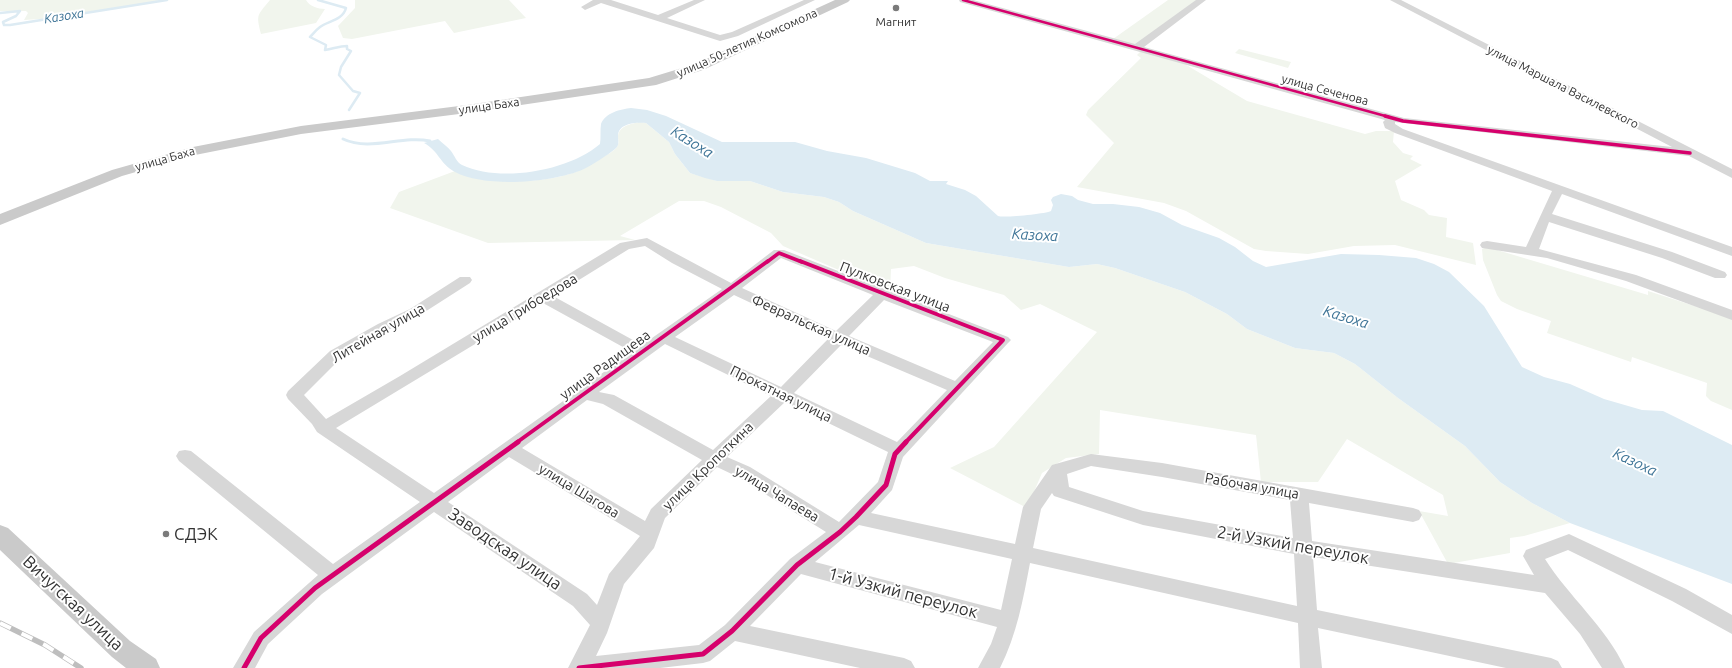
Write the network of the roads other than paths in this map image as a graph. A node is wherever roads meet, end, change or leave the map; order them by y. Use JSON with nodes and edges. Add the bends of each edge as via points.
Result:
{"nodes":[{"id":1,"x":601,"y":0,"type":"edge"},
{"id":2,"x":701,"y":0,"type":"edge"},
{"id":3,"x":811,"y":0,"type":"edge"},
{"id":4,"x":844,"y":0,"type":"edge"},
{"id":5,"x":963,"y":0,"type":"edge"},
{"id":6,"x":1202,"y":0,"type":"edge"},
{"id":7,"x":1400,"y":1,"type":"edge"},
{"id":8,"x":585,"y":7,"type":"dead end"},
{"id":9,"x":659,"y":18,"type":"junction"},
{"id":10,"x":1136,"y":48,"type":"junction"},
{"id":11,"x":625,"y":87,"type":"joint"},
{"id":12,"x":1392,"y":118,"type":"junction"},
{"id":13,"x":1690,"y":153,"type":"junction"},
{"id":14,"x":1732,"y":174,"type":"edge"},
{"id":15,"x":1559,"y":188,"type":"junction"},
{"id":16,"x":1545,"y":216,"type":"junction"},
{"id":17,"x":0,"y":220,"type":"edge"},
{"id":18,"x":646,"y":242,"type":"joint"},
{"id":19,"x":1487,"y":245,"type":"dead end"},
{"id":20,"x":1531,"y":251,"type":"junction"},
{"id":21,"x":1732,"y":252,"type":"edge"},
{"id":22,"x":779,"y":253,"type":"joint"},
{"id":23,"x":1720,"y":275,"type":"dead end"},
{"id":24,"x":465,"y":280,"type":"dead end"},
{"id":25,"x":732,"y":289,"type":"junction"},
{"id":26,"x":882,"y":294,"type":"junction"},
{"id":27,"x":543,"y":297,"type":"junction"},
{"id":28,"x":1732,"y":315,"type":"edge"},
{"id":29,"x":663,"y":338,"type":"junction"},
{"id":30,"x":839,"y":339,"type":"junction"},
{"id":31,"x":643,"y":352,"type":"junction"},
{"id":32,"x":958,"y":388,"type":"junction"},
{"id":33,"x":584,"y":394,"type":"junction"},
{"id":34,"x":782,"y":395,"type":"junction"},
{"id":35,"x":324,"y":428,"type":"junction"},
{"id":36,"x":508,"y":448,"type":"junction"},
{"id":37,"x":899,"y":450,"type":"junction"},
{"id":38,"x":185,"y":456,"type":"dead end"},
{"id":39,"x":714,"y":459,"type":"junction"},
{"id":40,"x":1058,"y":470,"type":"junction"},
{"id":41,"x":1299,"y":494,"type":"junction"},
{"id":42,"x":439,"y":499,"type":"junction"},
{"id":43,"x":1413,"y":515,"type":"dead end"},
{"id":44,"x":856,"y":517,"type":"junction"},
{"id":45,"x":840,"y":532,"type":"junction"},
{"id":46,"x":650,"y":533,"type":"junction"},
{"id":47,"x":0,"y":535,"type":"edge"},
{"id":48,"x":1304,"y":548,"type":"junction"},
{"id":49,"x":1021,"y":554,"type":"junction"},
{"id":50,"x":797,"y":565,"type":"junction"},
{"id":51,"x":332,"y":576,"type":"junction"},
{"id":52,"x":1551,"y":586,"type":"junction"},
{"id":53,"x":1308,"y":617,"type":"junction"},
{"id":54,"x":1009,"y":621,"type":"junction"},
{"id":55,"x":601,"y":623,"type":"junction"},
{"id":56,"x":1732,"y":625,"type":"edge"},
{"id":57,"x":732,"y":630,"type":"junction"},
{"id":58,"x":147,"y":668,"type":"edge"},
{"id":59,"x":244,"y":668,"type":"edge"},
{"id":60,"x":579,"y":668,"type":"edge"},
{"id":61,"x":904,"y":668,"type":"edge"},
{"id":62,"x":989,"y":668,"type":"edge"},
{"id":63,"x":1312,"y":668,"type":"edge"},
{"id":64,"x":1551,"y":668,"type":"edge"},
{"id":65,"x":1614,"y":668,"type":"edge"}],
"edges":[{"from":1,"to":8,"type":"street"},
{"from":1,"to":9,"type":"street","via":[[652,18]]},
{"from":2,"to":9,"type":"street"},
{"from":3,"to":9,"type":"street","via":[[735,34],[720,38]]},
{"from":4,"to":11,"type":"main road","name":"улица 50-летия Комсомола","via":[[699,67]]},
{"from":5,"to":10,"type":"street","name":"улица Сеченова"},
{"from":6,"to":10,"type":"street"},
{"from":7,"to":13,"type":"street","name":"улица Маршала Василевского"},
{"from":10,"to":12,"type":"street","name":"улица Сеченова"},
{"from":11,"to":17,"type":"main road","name":"улица Баха","via":[[467,110],[337,125],[241,141],[168,157],[95,181]]},
{"from":12,"to":13,"type":"street","name":"улица Сеченова","via":[[1504,134]]},
{"from":12,"to":15,"type":"street","via":[[1388,123],[1393,128]]},
{"from":13,"to":14,"type":"street","name":"улица Маршала Василевского"},
{"from":15,"to":16,"type":"street"},
{"from":15,"to":21,"type":"street"},
{"from":16,"to":20,"type":"street"},
{"from":16,"to":23,"type":"street","via":[[1667,255]]},
{"from":18,"to":25,"type":"street","name":"Февральская улица","via":[[679,263]]},
{"from":18,"to":27,"type":"street","name":"улица Грибоедова","via":[[625,246]]},
{"from":19,"to":20,"type":"street"},
{"from":20,"to":28,"type":"street","via":[[1631,278]]},
{"from":22,"to":25,"type":"street","name":"улица Радищева"},
{"from":22,"to":26,"type":"street","name":"Пулковская улица"},
{"from":24,"to":35,"type":"street","name":"Литейная улица","via":[[415,312],[335,355],[294,395]]},
{"from":25,"to":29,"type":"street","name":"улица Радищева"},
{"from":25,"to":30,"type":"street","name":"Февральская улица"},
{"from":26,"to":30,"type":"street","name":"улица Кропоткина"},
{"from":26,"to":32,"type":"street","name":"Пулковская улица","via":[[1003,340]]},
{"from":27,"to":31,"type":"street"},
{"from":27,"to":35,"type":"street","name":"улица Грибоедова"},
{"from":29,"to":31,"type":"street","name":"улица Радищева"},
{"from":29,"to":34,"type":"street","name":"Прокатная улица"},
{"from":30,"to":32,"type":"street","name":"Февральская улица"},
{"from":30,"to":34,"type":"street","name":"улица Кропоткина"},
{"from":31,"to":33,"type":"street","name":"улица Радищева"},
{"from":32,"to":37,"type":"street"},
{"from":33,"to":36,"type":"street","name":"улица Радищева"},
{"from":33,"to":39,"type":"street","name":"улица Чапаева","via":[[608,399]]},
{"from":34,"to":37,"type":"street","name":"Прокатная улица"},
{"from":34,"to":39,"type":"street","name":"улица Кропоткина"},
{"from":35,"to":42,"type":"street","name":"Заводская улица"},
{"from":36,"to":42,"type":"street","name":"улица Радищева"},
{"from":36,"to":46,"type":"street","name":"улица Шагова"},
{"from":37,"to":44,"type":"street","via":[[895,454],[886,485]]},
{"from":38,"to":51,"type":"street"},
{"from":39,"to":45,"type":"street","name":"улица Чапаева","via":[[744,472]]},
{"from":39,"to":46,"type":"street","name":"улица Кропоткина","via":[[657,514]]},
{"from":40,"to":41,"type":"street","name":"Рабочая улица","via":[[1091,460]]},
{"from":40,"to":48,"type":"street","name":"2-й Узкий переулок","via":[[1060,491],[1091,502],[1143,518]]},
{"from":40,"to":49,"type":"street","via":[[1032,507]]},
{"from":41,"to":43,"type":"street","name":"Рабочая улица"},
{"from":41,"to":48,"type":"street"},
{"from":42,"to":51,"type":"street"},
{"from":42,"to":55,"type":"street","name":"Заводская улица","via":[[580,600]]},
{"from":44,"to":45,"type":"street"},
{"from":44,"to":49,"type":"street"},
{"from":45,"to":50,"type":"street"},
{"from":46,"to":55,"type":"street","name":"улица Кропоткина","via":[[647,543],[616,580]]},
{"from":47,"to":58,"type":"main road","name":"Вичугская улица","via":[[121,649]]},
{"from":48,"to":52,"type":"street","name":"2-й Узкий переулок"},
{"from":48,"to":53,"type":"street"},
{"from":49,"to":53,"type":"street"},
{"from":49,"to":54,"type":"street"},
{"from":50,"to":54,"type":"street","name":"1-й Узкий переулок"},
{"from":50,"to":57,"type":"street"},
{"from":51,"to":59,"type":"street","via":[[315,588],[261,638]]},
{"from":52,"to":56,"type":"street","via":[[1533,556],[1569,542],[1679,595]]},
{"from":52,"to":65,"type":"street","via":[[1587,628]]},
{"from":53,"to":63,"type":"street"},
{"from":53,"to":64,"type":"street"},
{"from":54,"to":62,"type":"street"},
{"from":55,"to":60,"type":"street","name":"улица Кропоткина"},
{"from":57,"to":60,"type":"street","via":[[703,654]]},
{"from":57,"to":61,"type":"street"}]}
